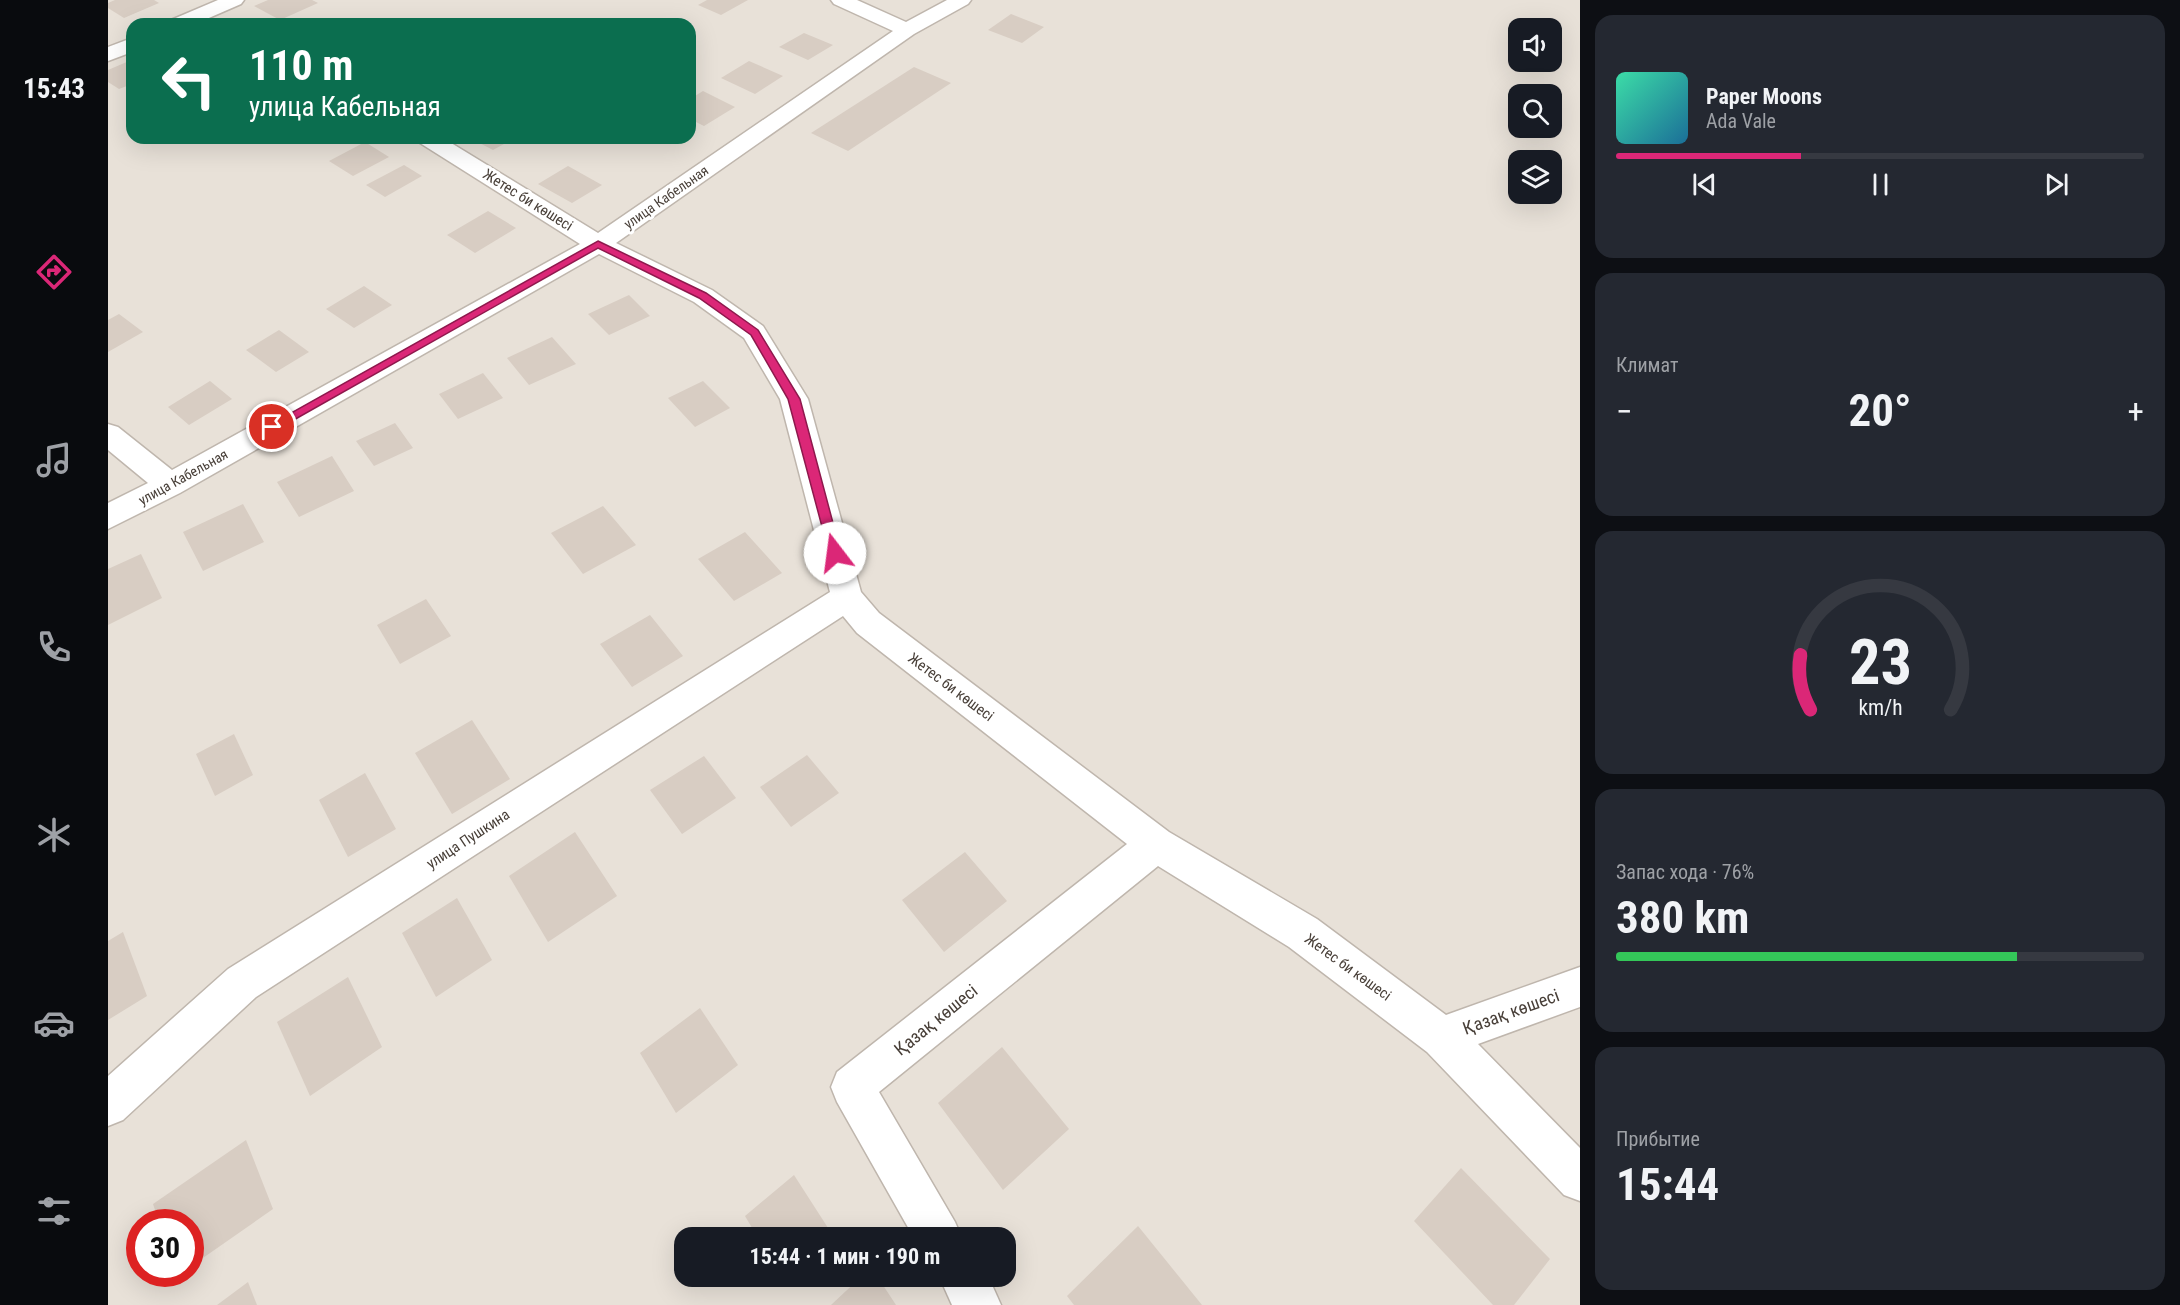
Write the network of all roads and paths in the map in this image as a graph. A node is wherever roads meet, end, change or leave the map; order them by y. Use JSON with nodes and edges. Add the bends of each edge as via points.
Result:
{"nodes":[{"id":1,"x":841,"y":0,"type":"edge"},
{"id":2,"x":961,"y":0,"type":"edge"},
{"id":3,"x":224,"y":6,"type":"edge"},
{"id":4,"x":193,"y":18,"type":"edge"},
{"id":5,"x":907,"y":30,"type":"junction"},
{"id":6,"x":126,"y":47,"type":"edge"},
{"id":7,"x":108,"y":55,"type":"edge"},
{"id":8,"x":438,"y":144,"type":"edge"},
{"id":9,"x":598,"y":244,"type":"junction"},
{"id":10,"x":108,"y":434,"type":"edge"},
{"id":11,"x":170,"y":485,"type":"junction"},
{"id":12,"x":108,"y":517,"type":"edge"},
{"id":13,"x":847,"y":597,"type":"junction"},
{"id":14,"x":1155,"y":844,"type":"junction"},
{"id":15,"x":1580,"y":987,"type":"edge"},
{"id":16,"x":1442,"y":1037,"type":"junction"},
{"id":17,"x":108,"y":1105,"type":"edge"},
{"id":18,"x":1580,"y":1179,"type":"edge"},
{"id":19,"x":933,"y":1227,"type":"edge"},
{"id":20,"x":968,"y":1287,"type":"edge"},
{"id":21,"x":978,"y":1305,"type":"edge"}],
"edges":[{"from":1,"to":5,"type":"street"},
{"from":2,"to":5,"type":"street","name":"улица Кабельная"},
{"from":3,"to":4,"type":"street"},
{"from":5,"to":9,"type":"street","name":"улица Кабельная"},
{"from":6,"to":7,"type":"street"},
{"from":8,"to":9,"type":"street","name":"Жетес би көшесі"},
{"from":9,"to":11,"type":"street","name":"улица Кабельная"},
{"from":9,"to":13,"type":"street","name":"Жетес би көшесі","via":[[703,296],[754,332],[794,399]]},
{"from":10,"to":11,"type":"street"},
{"from":11,"to":12,"type":"street","name":"улица Кабельная"},
{"from":13,"to":14,"type":"street","name":"Жетес би көшесі","via":[[868,623]]},
{"from":13,"to":17,"type":"street","name":"улица Пушкина","via":[[242,983]]},
{"from":14,"to":16,"type":"street","name":"Жетес би көшесі","via":[[1303,933]]},
{"from":14,"to":19,"type":"street","name":"Қазақ көшесі","via":[[852,1087]]},
{"from":15,"to":16,"type":"street","name":"Қазақ көшесі"},
{"from":16,"to":18,"type":"street","name":"Жетес би көшесі"},
{"from":20,"to":21,"type":"street"}]}
